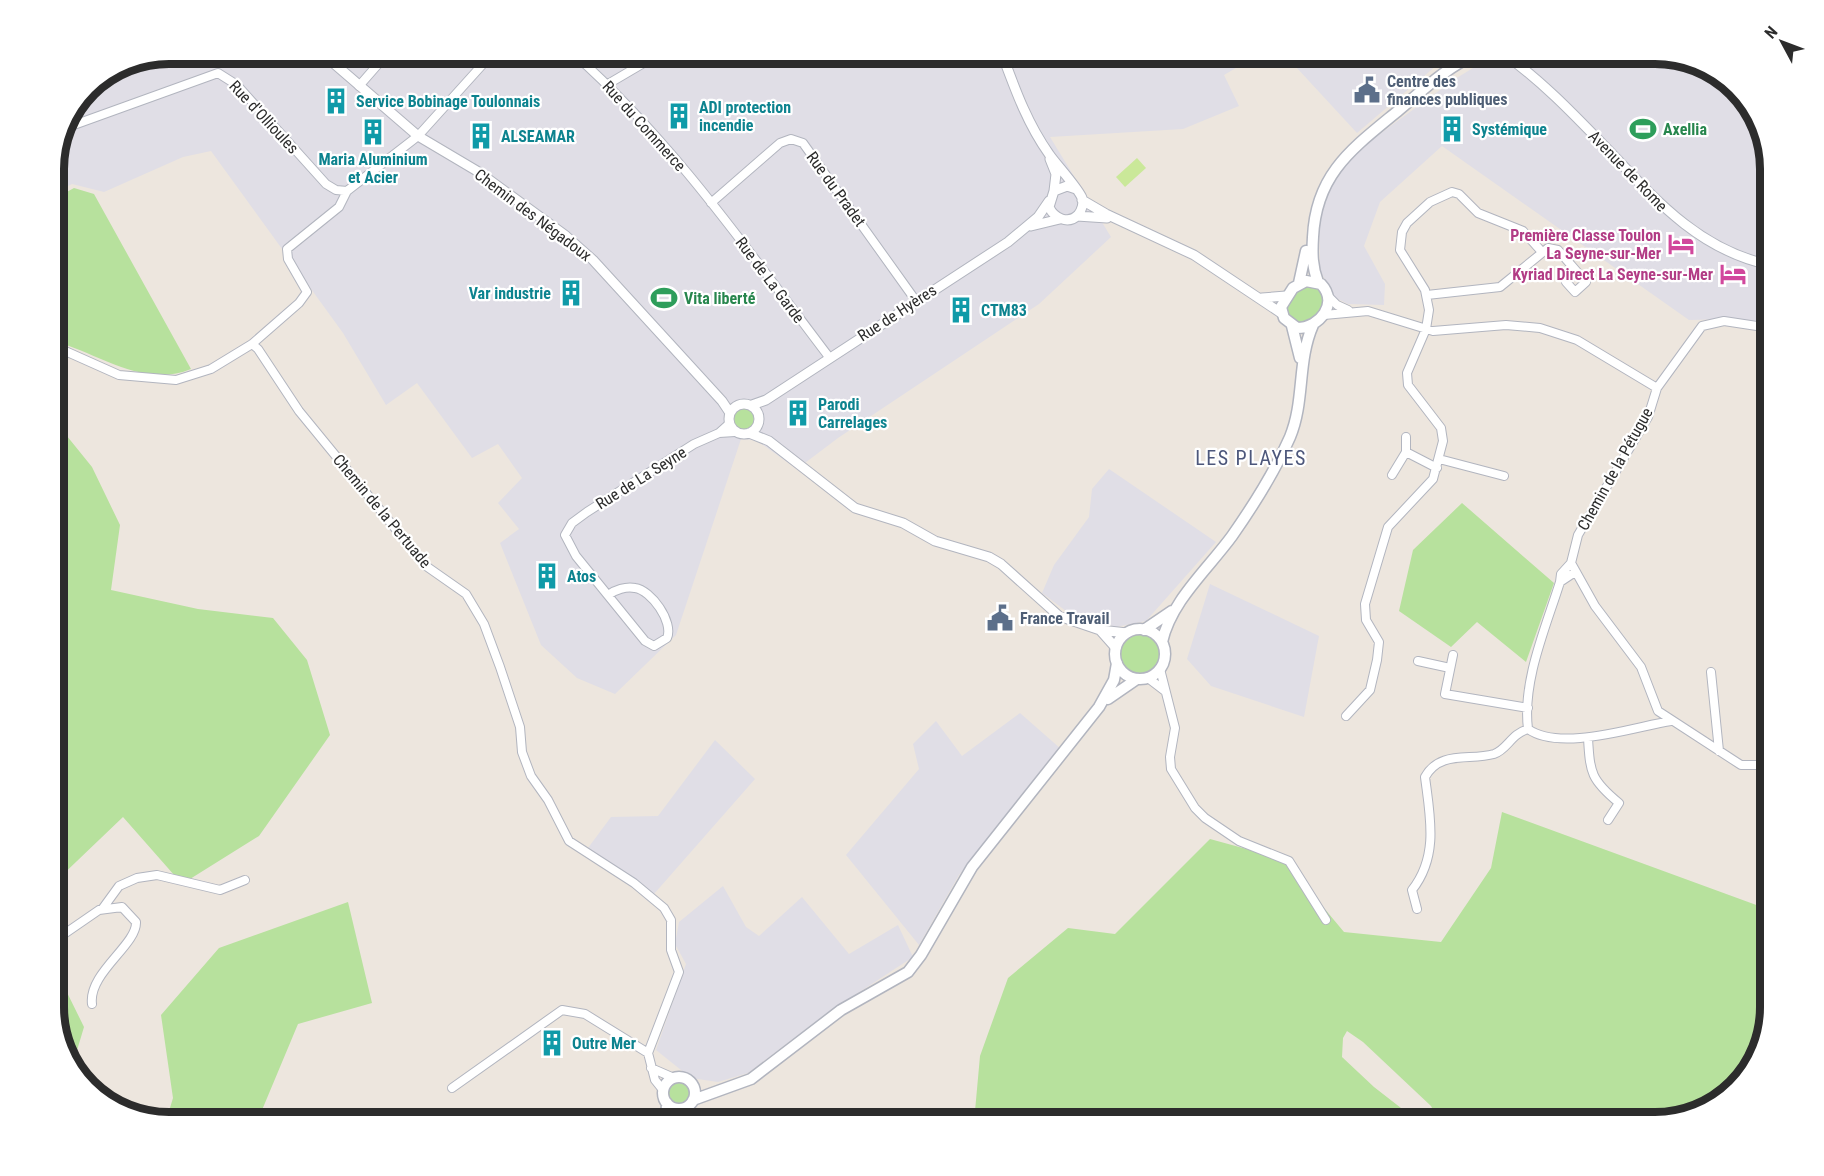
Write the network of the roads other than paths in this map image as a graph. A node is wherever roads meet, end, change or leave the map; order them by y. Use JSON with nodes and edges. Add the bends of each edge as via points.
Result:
{"nodes":[{"id":1,"x":334,"y":64,"type":"edge"},
{"id":2,"x":378,"y":64,"type":"edge"},
{"id":3,"x":483,"y":64,"type":"edge"},
{"id":4,"x":585,"y":64,"type":"edge"},
{"id":5,"x":642,"y":64,"type":"edge"},
{"id":6,"x":1005,"y":64,"type":"edge"},
{"id":7,"x":1450,"y":64,"type":"edge"},
{"id":8,"x":1461,"y":64,"type":"edge"},
{"id":9,"x":1517,"y":64,"type":"edge"},
{"id":10,"x":1524,"y":64,"type":"edge"},
{"id":11,"x":1529,"y":73,"type":"junction"},
{"id":12,"x":608,"y":84,"type":"junction"},
{"id":13,"x":359,"y":86,"type":"junction"},
{"id":14,"x":1386,"y":118,"type":"junction"},
{"id":15,"x":74,"y":125,"type":"edge"},
{"id":16,"x":418,"y":136,"type":"junction"},
{"id":17,"x":1049,"y":154,"type":"junction"},
{"id":18,"x":1076,"y":189,"type":"junction"},
{"id":19,"x":347,"y":191,"type":"junction"},
{"id":20,"x":1054,"y":191,"type":"junction"},
{"id":21,"x":1082,"y":200,"type":"junction"},
{"id":22,"x":1049,"y":201,"type":"junction"},
{"id":23,"x":711,"y":203,"type":"junction"},
{"id":24,"x":1077,"y":216,"type":"junction"},
{"id":25,"x":1060,"y":219,"type":"junction"},
{"id":26,"x":1115,"y":219,"type":"junction"},
{"id":27,"x":1028,"y":226,"type":"junction"},
{"id":28,"x":1542,"y":252,"type":"junction"},
{"id":29,"x":1760,"y":262,"type":"edge"},
{"id":30,"x":1577,"y":272,"type":"dead end"},
{"id":31,"x":1318,"y":282,"type":"junction"},
{"id":32,"x":1299,"y":283,"type":"junction"},
{"id":33,"x":1427,"y":295,"type":"junction"},
{"id":34,"x":1286,"y":296,"type":"junction"},
{"id":35,"x":1329,"y":297,"type":"junction"},
{"id":36,"x":1262,"y":298,"type":"junction"},
{"id":37,"x":916,"y":301,"type":"junction"},
{"id":38,"x":1352,"y":311,"type":"junction"},
{"id":39,"x":1281,"y":313,"type":"junction"},
{"id":40,"x":1324,"y":315,"type":"junction"},
{"id":41,"x":1313,"y":325,"type":"junction"},
{"id":42,"x":1292,"y":326,"type":"junction"},
{"id":43,"x":1760,"y":326,"type":"edge"},
{"id":44,"x":1426,"y":329,"type":"junction"},
{"id":45,"x":252,"y":344,"type":"junction"},
{"id":46,"x":65,"y":351,"type":"edge"},
{"id":47,"x":829,"y":357,"type":"junction"},
{"id":48,"x":1302,"y":369,"type":"junction"},
{"id":49,"x":1658,"y":388,"type":"junction"},
{"id":50,"x":755,"y":409,"type":"junction"},
{"id":51,"x":732,"y":419,"type":"junction"},
{"id":52,"x":758,"y":424,"type":"junction"},
{"id":53,"x":749,"y":433,"type":"junction"},
{"id":54,"x":1406,"y":437,"type":"dead end"},
{"id":55,"x":769,"y":441,"type":"junction"},
{"id":56,"x":1407,"y":452,"type":"junction"},
{"id":57,"x":1439,"y":459,"type":"junction"},
{"id":58,"x":1437,"y":468,"type":"junction"},
{"id":59,"x":1392,"y":475,"type":"dead end"},
{"id":60,"x":1504,"y":476,"type":"dead end"},
{"id":61,"x":1571,"y":563,"type":"junction"},
{"id":62,"x":1575,"y":572,"type":"junction"},
{"id":63,"x":1560,"y":582,"type":"junction"},
{"id":64,"x":608,"y":595,"type":"junction"},
{"id":65,"x":1179,"y":605,"type":"junction"},
{"id":66,"x":1100,"y":630,"type":"junction"},
{"id":67,"x":1144,"y":630,"type":"junction"},
{"id":68,"x":1127,"y":633,"type":"junction"},
{"id":69,"x":1162,"y":642,"type":"junction"},
{"id":70,"x":1116,"y":648,"type":"junction"},
{"id":71,"x":1453,"y":656,"type":"dead end"},
{"id":72,"x":1418,"y":661,"type":"dead end"},
{"id":73,"x":1117,"y":663,"type":"junction"},
{"id":74,"x":1450,"y":668,"type":"junction"},
{"id":75,"x":1160,"y":669,"type":"junction"},
{"id":76,"x":1711,"y":672,"type":"dead end"},
{"id":77,"x":1142,"y":678,"type":"junction"},
{"id":78,"x":1166,"y":692,"type":"junction"},
{"id":79,"x":1099,"y":707,"type":"junction"},
{"id":80,"x":1528,"y":708,"type":"junction"},
{"id":81,"x":1660,"y":713,"type":"junction"},
{"id":82,"x":1346,"y":716,"type":"dead end"},
{"id":83,"x":1671,"y":721,"type":"junction"},
{"id":84,"x":1657,"y":723,"type":"junction"},
{"id":85,"x":1647,"y":726,"type":"junction"},
{"id":86,"x":1528,"y":729,"type":"junction"},
{"id":87,"x":1588,"y":738,"type":"junction"},
{"id":88,"x":1719,"y":751,"type":"junction"},
{"id":89,"x":1760,"y":764,"type":"edge"},
{"id":90,"x":1608,"y":820,"type":"dead end"},
{"id":91,"x":245,"y":879,"type":"dead end"},
{"id":92,"x":103,"y":908,"type":"junction"},
{"id":93,"x":1417,"y":909,"type":"dead end"},
{"id":94,"x":1326,"y":920,"type":"dead end"},
{"id":95,"x":65,"y":934,"type":"edge"},
{"id":96,"x":92,"y":1004,"type":"dead end"},
{"id":97,"x":648,"y":1053,"type":"junction"},
{"id":98,"x":650,"y":1067,"type":"junction"},
{"id":99,"x":674,"y":1078,"type":"junction"},
{"id":100,"x":742,"y":1083,"type":"junction"},
{"id":101,"x":692,"y":1085,"type":"junction"},
{"id":102,"x":452,"y":1088,"type":"dead end"},
{"id":103,"x":663,"y":1090,"type":"junction"},
{"id":104,"x":693,"y":1100,"type":"junction"},
{"id":105,"x":666,"y":1103,"type":"junction"},
{"id":106,"x":681,"y":1109,"type":"junction"},
{"id":107,"x":666,"y":1112,"type":"edge"},
{"id":108,"x":679,"y":1112,"type":"edge"}],
"edges":[{"from":1,"to":13,"type":"street","name":"Chemin des Négadoux"},
{"from":2,"to":13,"type":"street"},
{"from":3,"to":16,"type":"street"},
{"from":4,"to":12,"type":"street","name":"Rue du Commerce"},
{"from":5,"to":12,"type":"street"},
{"from":6,"to":17,"type":"street","via":[[1018,101]]},
{"from":7,"to":14,"type":"main road","via":[[1420,85]]},
{"from":8,"to":14,"type":"main road"},
{"from":9,"to":11,"type":"street","name":"Avenue de Rome"},
{"from":10,"to":11,"type":"street","name":"Avenue de Rome"},
{"from":11,"to":29,"type":"street","name":"Avenue de Rome","via":[[1682,224],[1720,248]]},
{"from":12,"to":23,"type":"street","name":"Rue du Commerce"},
{"from":13,"to":16,"type":"street","name":"Chemin des Négadoux"},
{"from":14,"to":31,"type":"main road","via":[[1329,175],[1319,195],[1312,242],[1313,270]]},
{"from":14,"to":32,"type":"main road","via":[[1334,161],[1319,182],[1310,208],[1305,264]]},
{"from":15,"to":19,"type":"street","name":"Rue d'Ollioules","via":[[218,73],[237,85],[326,184]]},
{"from":16,"to":19,"type":"street"},
{"from":16,"to":51,"type":"street","name":"Chemin des Négadoux","via":[[477,171],[593,260],[722,401]]},
{"from":17,"to":18,"type":"street"},
{"from":17,"to":20,"type":"street","via":[[1056,174]]},
{"from":18,"to":20,"type":"street","via":[[1067,186]]},
{"from":18,"to":21,"type":"street"},
{"from":19,"to":45,"type":"street","via":[[339,207],[287,249],[288,259],[306,286],[305,297]]},
{"from":20,"to":22,"type":"street"},
{"from":21,"to":24,"type":"street"},
{"from":21,"to":26,"type":"street"},
{"from":22,"to":25,"type":"street","via":[[1051,212]]},
{"from":22,"to":27,"type":"street","name":"Rue de Hyères"},
{"from":23,"to":37,"type":"street","name":"Rue du Pradet","via":[[780,143],[791,139],[802,143]]},
{"from":23,"to":47,"type":"street","name":"Rue de La Garde"},
{"from":24,"to":25,"type":"street"},
{"from":24,"to":26,"type":"street"},
{"from":25,"to":27,"type":"street","name":"Rue de Hyères"},
{"from":26,"to":36,"type":"street","via":[[1194,255]]},
{"from":27,"to":37,"type":"street","name":"Rue de Hyères"},
{"from":28,"to":30,"type":"street","via":[[1558,250]]},
{"from":28,"to":33,"type":"street","via":[[1500,287]]},
{"from":28,"to":33,"type":"street","via":[[1523,231],[1478,213],[1459,194],[1442,195],[1411,219],[1400,240],[1404,259]]},
{"from":31,"to":32,"type":"main road"},
{"from":31,"to":35,"type":"main road"},
{"from":32,"to":34,"type":"main road"},
{"from":33,"to":44,"type":"street"},
{"from":34,"to":36,"type":"street"},
{"from":34,"to":39,"type":"main road"},
{"from":35,"to":38,"type":"street"},
{"from":35,"to":40,"type":"main road"},
{"from":36,"to":39,"type":"street"},
{"from":37,"to":47,"type":"street","name":"Rue de Hyères"},
{"from":38,"to":40,"type":"street"},
{"from":38,"to":44,"type":"street","via":[[1384,314]]},
{"from":39,"to":42,"type":"main road"},
{"from":40,"to":41,"type":"main road"},
{"from":41,"to":42,"type":"main road"},
{"from":41,"to":48,"type":"main road"},
{"from":42,"to":48,"type":"main road"},
{"from":43,"to":49,"type":"street","name":"Chemin de la Pétugue","via":[[1731,322],[1702,326]]},
{"from":44,"to":49,"type":"street","via":[[1506,325],[1559,333]]},
{"from":44,"to":57,"type":"street","via":[[1407,374],[1408,386],[1441,428]]},
{"from":45,"to":46,"type":"street","via":[[211,369],[176,380],[119,375]]},
{"from":45,"to":97,"type":"street","name":"Chemin de la Pertuade","via":[[298,411],[426,566],[466,594],[484,624],[500,667],[531,776],[569,841],[634,883],[664,908],[671,920],[671,950],[679,972]]},
{"from":47,"to":50,"type":"street","name":"Rue de Hyères"},
{"from":48,"to":65,"type":"main road","via":[[1296,419],[1274,468],[1233,534]]},
{"from":49,"to":61,"type":"street","name":"Chemin de la Pétugue","via":[[1648,417],[1578,535]]},
{"from":50,"to":51,"type":"street","name":"Rue de Hyères","via":[[744,403]]},
{"from":50,"to":52,"type":"street"},
{"from":51,"to":53,"type":"street"},
{"from":51,"to":64,"type":"street","name":"Rue de La Seyne","via":[[719,433],[694,444],[567,528],[567,543]]},
{"from":52,"to":53,"type":"street"},
{"from":52,"to":55,"type":"street"},
{"from":53,"to":55,"type":"street"},
{"from":54,"to":56,"type":"street"},
{"from":55,"to":66,"type":"street","via":[[855,508],[909,525],[941,543],[989,557],[1059,616]]},
{"from":56,"to":58,"type":"street"},
{"from":56,"to":59,"type":"street"},
{"from":57,"to":58,"type":"street"},
{"from":57,"to":60,"type":"street"},
{"from":58,"to":82,"type":"street","via":[[1430,485],[1388,527],[1365,604],[1366,620],[1379,642],[1377,660],[1370,690]]},
{"from":61,"to":62,"type":"street"},
{"from":61,"to":63,"type":"street","name":"Chemin de la Pétugue","via":[[1561,573]]},
{"from":62,"to":63,"type":"street"},
{"from":62,"to":81,"type":"street","via":[[1641,667]]},
{"from":63,"to":80,"type":"street","name":"Chemin de la Pétugue","via":[[1534,668]]},
{"from":64,"to":64,"type":"street","via":[[648,644],[654,646],[668,636],[670,627],[657,604],[637,588]]},
{"from":65,"to":67,"type":"main road"},
{"from":65,"to":69,"type":"main road"},
{"from":66,"to":68,"type":"street"},
{"from":66,"to":70,"type":"street"},
{"from":67,"to":68,"type":"main road"},
{"from":67,"to":69,"type":"main road"},
{"from":68,"to":70,"type":"main road"},
{"from":69,"to":75,"type":"main road","via":[[1165,655]]},
{"from":70,"to":73,"type":"main road"},
{"from":71,"to":74,"type":"street"},
{"from":72,"to":74,"type":"street"},
{"from":73,"to":77,"type":"main road","via":[[1127,675]]},
{"from":73,"to":79,"type":"main road","via":[[1114,680]]},
{"from":74,"to":80,"type":"street","via":[[1445,694]]},
{"from":75,"to":77,"type":"main road"},
{"from":75,"to":78,"type":"street"},
{"from":76,"to":88,"type":"street"},
{"from":77,"to":78,"type":"street"},
{"from":77,"to":79,"type":"main road","via":[[1122,687]]},
{"from":78,"to":94,"type":"street","via":[[1175,728],[1171,769],[1195,808],[1239,841],[1289,861]]},
{"from":79,"to":100,"type":"main road","via":[[962,880],[915,964],[897,980],[841,1010],[772,1065]]},
{"from":80,"to":86,"type":"street","name":"Chemin de la Pétugue"},
{"from":81,"to":83,"type":"street"},
{"from":81,"to":84,"type":"street"},
{"from":81,"to":85,"type":"street"},
{"from":83,"to":84,"type":"street"},
{"from":83,"to":88,"type":"street"},
{"from":84,"to":85,"type":"street"},
{"from":85,"to":87,"type":"street"},
{"from":86,"to":87,"type":"street","via":[[1546,736]]},
{"from":86,"to":93,"type":"street","via":[[1516,733],[1495,754],[1442,760],[1430,768],[1425,777],[1432,844],[1427,864],[1412,890]]},
{"from":87,"to":90,"type":"street","via":[[1590,769],[1598,786],[1619,803]]},
{"from":88,"to":89,"type":"street","via":[[1746,767]]},
{"from":91,"to":92,"type":"street","via":[[220,890],[157,875],[137,878],[119,885]]},
{"from":92,"to":95,"type":"street"},
{"from":92,"to":96,"type":"street","via":[[122,907],[136,921],[136,928],[97,983]]},
{"from":97,"to":98,"type":"street","name":"Chemin de la Pertuade"},
{"from":97,"to":102,"type":"street","via":[[585,1014],[562,1010]]},
{"from":98,"to":99,"type":"street"},
{"from":98,"to":103,"type":"street","name":"Chemin de la Pertuade"},
{"from":99,"to":101,"type":"main road","via":[[684,1078]]},
{"from":99,"to":103,"type":"main road"},
{"from":100,"to":101,"type":"main road","via":[[709,1088]]},
{"from":100,"to":104,"type":"main road"},
{"from":101,"to":104,"type":"main road"},
{"from":103,"to":105,"type":"main road"},
{"from":104,"to":106,"type":"main road"},
{"from":105,"to":106,"type":"main road"},
{"from":105,"to":107,"type":"main road"},
{"from":106,"to":108,"type":"main road"}]}
